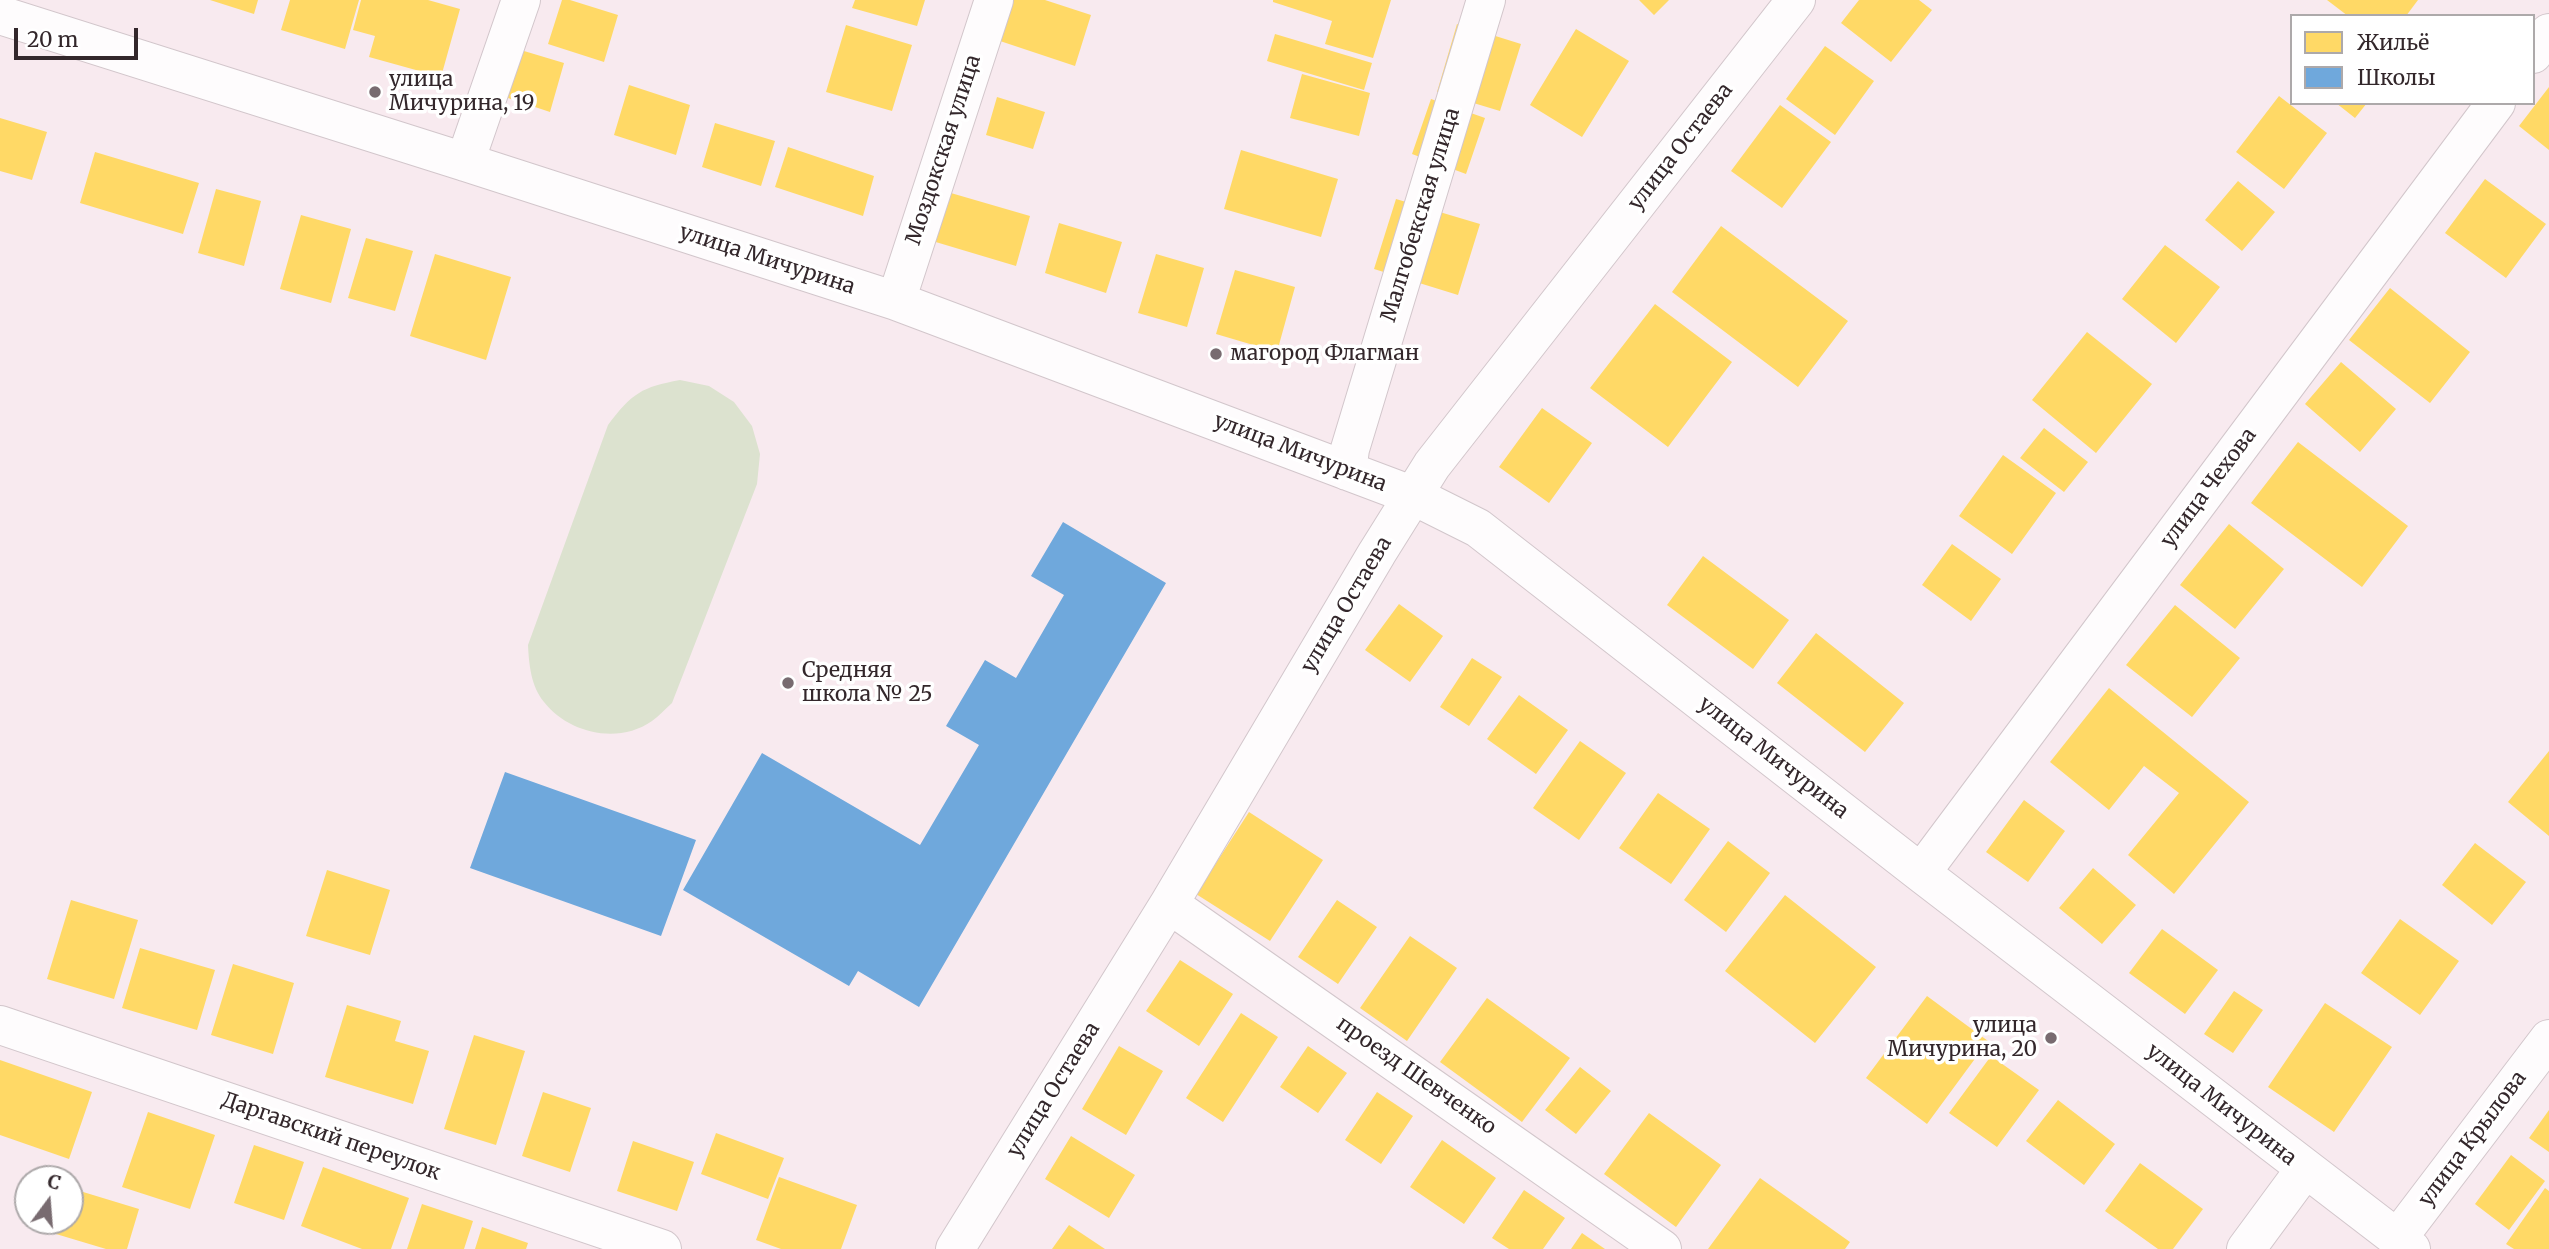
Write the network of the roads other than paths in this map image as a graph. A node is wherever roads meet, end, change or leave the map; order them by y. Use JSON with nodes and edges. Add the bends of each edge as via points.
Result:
{"nodes":[{"id":1,"x":521,"y":0,"type":"edge"},
{"id":2,"x":994,"y":0,"type":"edge"},
{"id":3,"x":1486,"y":0,"type":"edge"},
{"id":4,"x":1796,"y":0,"type":"edge"},
{"id":5,"x":0,"y":15,"type":"edge"},
{"id":6,"x":48,"y":15,"type":"edge"},
{"id":7,"x":2549,"y":33,"type":"edge"},
{"id":8,"x":2535,"y":51,"type":"edge"},
{"id":9,"x":2495,"y":105,"type":"edge"},
{"id":10,"x":465,"y":162,"type":"junction"},
{"id":11,"x":896,"y":301,"type":"junction"},
{"id":12,"x":1347,"y":471,"type":"junction"},
{"id":13,"x":1414,"y":495,"type":"junction"},
{"id":14,"x":1922,"y":873,"type":"junction"},
{"id":15,"x":1169,"y":904,"type":"junction"},
{"id":16,"x":0,"y":1025,"type":"edge"},
{"id":17,"x":2549,"y":1039,"type":"edge"},
{"id":18,"x":2305,"y":1169,"type":"junction"},
{"id":19,"x":2404,"y":1244,"type":"edge"},
{"id":20,"x":662,"y":1249,"type":"edge"},
{"id":21,"x":955,"y":1249,"type":"edge"},
{"id":22,"x":1662,"y":1249,"type":"edge"},
{"id":23,"x":2246,"y":1249,"type":"edge"}],
"edges":[{"from":1,"to":10,"type":"street"},
{"from":2,"to":11,"type":"street","name":"Моздокская улица"},
{"from":3,"to":12,"type":"street","name":"Малгобекская улица"},
{"from":4,"to":13,"type":"street","name":"улица Остаева","via":[[1446,446]]},
{"from":5,"to":6,"type":"street","name":"улица Мичурина"},
{"from":6,"to":10,"type":"street","name":"улица Мичурина"},
{"from":7,"to":8,"type":"street"},
{"from":9,"to":14,"type":"street","name":"улица Чехова"},
{"from":10,"to":11,"type":"street","name":"улица Мичурина"},
{"from":11,"to":12,"type":"street","name":"улица Мичурина"},
{"from":12,"to":13,"type":"street","name":"улица Мичурина"},
{"from":13,"to":14,"type":"street","name":"улица Мичурина","via":[[1478,528]]},
{"from":13,"to":15,"type":"street","name":"улица Остаева"},
{"from":14,"to":18,"type":"street","name":"улица Мичурина"},
{"from":15,"to":21,"type":"street","name":"улица Остаева"},
{"from":15,"to":22,"type":"street","name":"проезд Шевченко"},
{"from":16,"to":20,"type":"street","name":"Даргавский переулок"},
{"from":17,"to":19,"type":"street","name":"улица Крылова"},
{"from":18,"to":19,"type":"street","name":"улица Мичурина"},
{"from":18,"to":23,"type":"street"}]}
